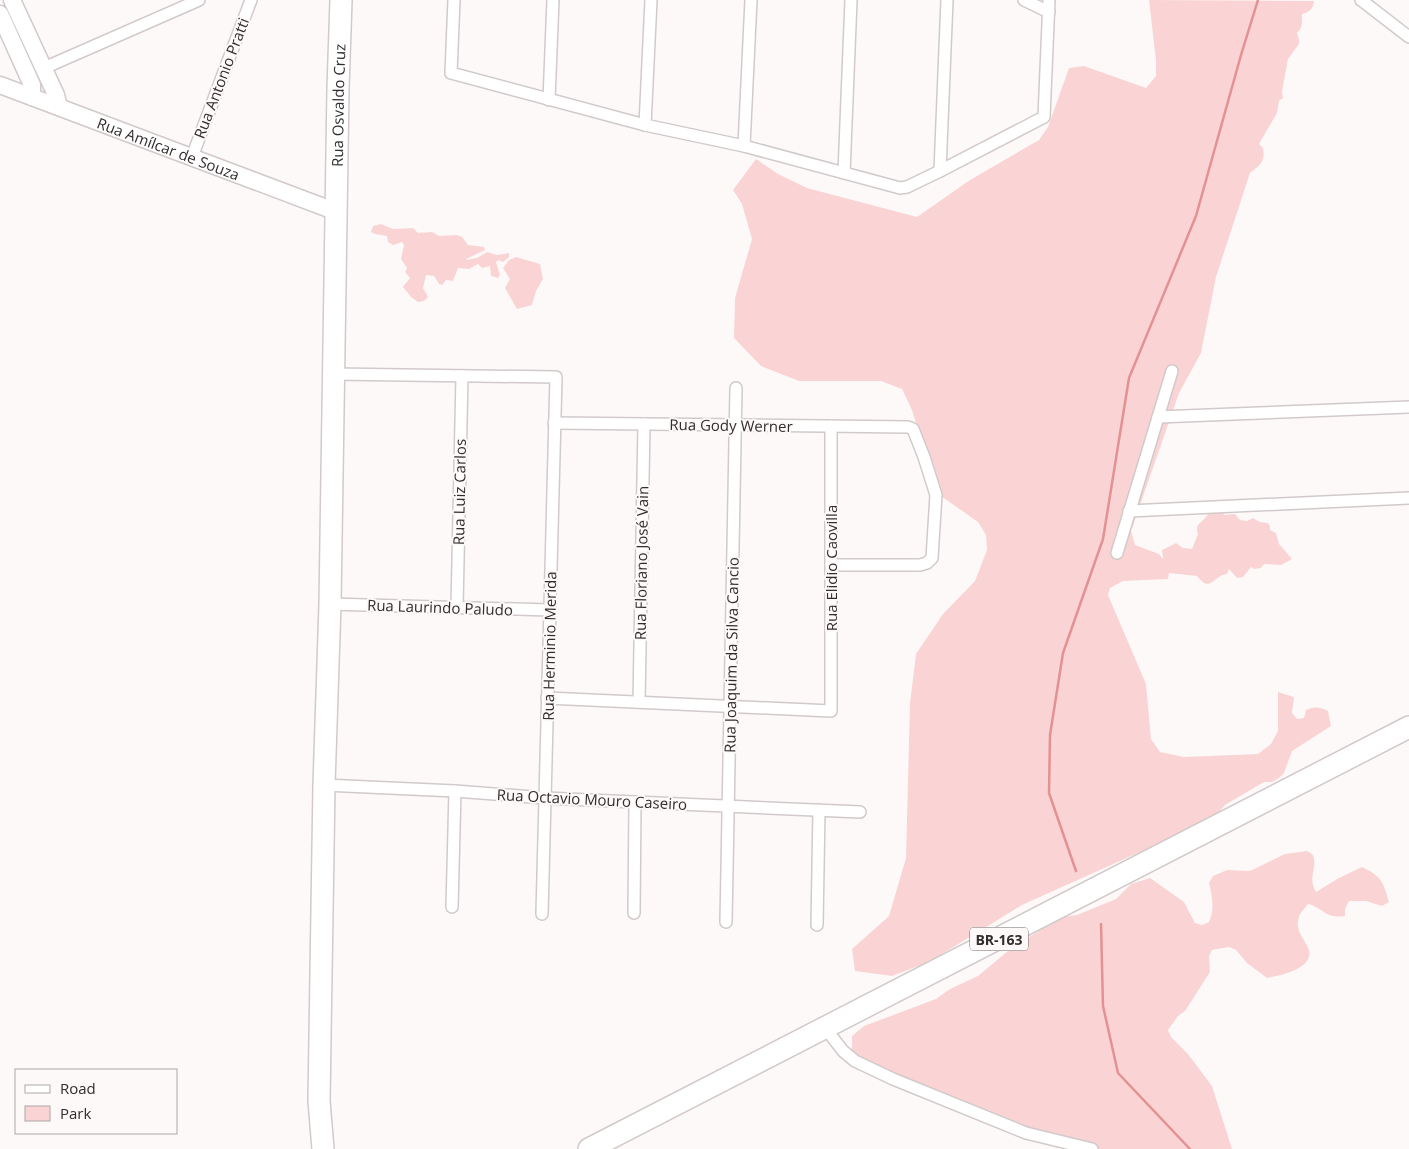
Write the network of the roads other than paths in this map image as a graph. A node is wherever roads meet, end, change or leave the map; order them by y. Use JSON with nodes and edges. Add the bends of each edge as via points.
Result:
{"nodes":[{"id":1,"x":12,"y":0,"type":"edge"},
{"id":2,"x":198,"y":0,"type":"edge"},
{"id":3,"x":251,"y":0,"type":"edge"},
{"id":4,"x":341,"y":0,"type":"edge"},
{"id":5,"x":454,"y":0,"type":"edge"},
{"id":6,"x":553,"y":0,"type":"edge"},
{"id":7,"x":651,"y":0,"type":"edge"},
{"id":8,"x":751,"y":0,"type":"edge"},
{"id":9,"x":851,"y":0,"type":"edge"},
{"id":10,"x":947,"y":0,"type":"edge"},
{"id":11,"x":1024,"y":0,"type":"edge"},
{"id":12,"x":1361,"y":0,"type":"edge"},
{"id":13,"x":1049,"y":6,"type":"edge"},
{"id":14,"x":0,"y":14,"type":"edge"},
{"id":15,"x":1409,"y":37,"type":"edge"},
{"id":16,"x":44,"y":68,"type":"junction"},
{"id":17,"x":0,"y":85,"type":"edge"},
{"id":18,"x":32,"y":97,"type":"junction"},
{"id":19,"x":549,"y":100,"type":"junction"},
{"id":20,"x":59,"y":107,"type":"junction"},
{"id":21,"x":645,"y":125,"type":"junction"},
{"id":22,"x":744,"y":146,"type":"junction"},
{"id":23,"x":192,"y":157,"type":"junction"},
{"id":24,"x":940,"y":171,"type":"junction"},
{"id":25,"x":844,"y":173,"type":"junction"},
{"id":26,"x":337,"y":212,"type":"junction"},
{"id":27,"x":1172,"y":371,"type":"dead end"},
{"id":28,"x":334,"y":374,"type":"junction"},
{"id":29,"x":462,"y":376,"type":"junction"},
{"id":30,"x":736,"y":388,"type":"dead end"},
{"id":31,"x":1409,"y":407,"type":"edge"},
{"id":32,"x":1158,"y":417,"type":"junction"},
{"id":33,"x":554,"y":423,"type":"junction"},
{"id":34,"x":644,"y":424,"type":"junction"},
{"id":35,"x":736,"y":425,"type":"junction"},
{"id":36,"x":831,"y":426,"type":"junction"},
{"id":37,"x":1409,"y":498,"type":"edge"},
{"id":38,"x":1129,"y":511,"type":"junction"},
{"id":39,"x":1117,"y":553,"type":"dead end"},
{"id":40,"x":831,"y":565,"type":"junction"},
{"id":41,"x":330,"y":604,"type":"junction"},
{"id":42,"x":457,"y":607,"type":"junction"},
{"id":43,"x":550,"y":610,"type":"junction"},
{"id":44,"x":548,"y":698,"type":"junction"},
{"id":45,"x":639,"y":702,"type":"junction"},
{"id":46,"x":730,"y":706,"type":"junction"},
{"id":47,"x":1409,"y":727,"type":"edge"},
{"id":48,"x":324,"y":785,"type":"junction"},
{"id":49,"x":455,"y":791,"type":"junction"},
{"id":50,"x":545,"y":798,"type":"junction"},
{"id":51,"x":636,"y":802,"type":"junction"},
{"id":52,"x":728,"y":806,"type":"junction"},
{"id":53,"x":819,"y":810,"type":"junction"},
{"id":54,"x":860,"y":812,"type":"dead end"},
{"id":55,"x":452,"y":908,"type":"dead end"},
{"id":56,"x":634,"y":913,"type":"dead end"},
{"id":57,"x":542,"y":914,"type":"dead end"},
{"id":58,"x":726,"y":922,"type":"dead end"},
{"id":59,"x":817,"y":925,"type":"dead end"},
{"id":60,"x":826,"y":1029,"type":"junction"},
{"id":61,"x":320,"y":1101,"type":"junction"},
{"id":62,"x":313,"y":1149,"type":"edge"},
{"id":63,"x":323,"y":1149,"type":"edge"},
{"id":64,"x":589,"y":1149,"type":"edge"},
{"id":65,"x":1092,"y":1149,"type":"edge"}],
"edges":[{"from":1,"to":16,"type":"street"},
{"from":2,"to":16,"type":"street"},
{"from":3,"to":23,"type":"street","name":"Rua Antonio Pratti"},
{"from":4,"to":26,"type":"highway","name":"Rua Osvaldo Cruz"},
{"from":5,"to":19,"type":"street","via":[[452,73]]},
{"from":6,"to":19,"type":"street"},
{"from":7,"to":21,"type":"street"},
{"from":8,"to":22,"type":"street"},
{"from":9,"to":25,"type":"street"},
{"from":10,"to":24,"type":"street"},
{"from":11,"to":13,"type":"street"},
{"from":12,"to":15,"type":"street"},
{"from":13,"to":24,"type":"street","via":[[1044,117]]},
{"from":14,"to":18,"type":"street","via":[[32,85]]},
{"from":16,"to":20,"type":"street"},
{"from":17,"to":18,"type":"street","name":"Rua Amílcar de Souza"},
{"from":18,"to":20,"type":"street","name":"Rua Amílcar de Souza"},
{"from":19,"to":21,"type":"street"},
{"from":20,"to":23,"type":"street","name":"Rua Amílcar de Souza"},
{"from":21,"to":22,"type":"street"},
{"from":22,"to":25,"type":"street"},
{"from":23,"to":26,"type":"street","name":"Rua Amílcar de Souza"},
{"from":24,"to":25,"type":"street","via":[[900,188]]},
{"from":26,"to":28,"type":"highway","name":"Rua Osvaldo Cruz"},
{"from":27,"to":32,"type":"street"},
{"from":28,"to":29,"type":"street"},
{"from":28,"to":41,"type":"highway","name":"Rua Osvaldo Cruz"},
{"from":29,"to":33,"type":"street","name":"Rua Herminio Merida","via":[[556,377]]},
{"from":29,"to":42,"type":"street","name":"Rua Luiz Carlos"},
{"from":30,"to":35,"type":"street","name":"Rua Joaquim da Silva Cancio"},
{"from":31,"to":32,"type":"street"},
{"from":32,"to":38,"type":"street"},
{"from":33,"to":34,"type":"street","name":"Rua Gody Werner"},
{"from":33,"to":43,"type":"street","name":"Rua Herminio Merida"},
{"from":34,"to":35,"type":"street","name":"Rua Gody Werner"},
{"from":34,"to":45,"type":"street","name":"Rua Floriano José Vain"},
{"from":35,"to":36,"type":"street","name":"Rua Gody Werner"},
{"from":35,"to":46,"type":"street","name":"Rua Joaquim da Silva Cancio"},
{"from":36,"to":40,"type":"street","name":"Rua Elidio Caovilla"},
{"from":36,"to":40,"type":"street","name":"Rua Gody Werner","via":[[908,426],[914,429],[936,495],[932,558],[926,563]]},
{"from":37,"to":38,"type":"street"},
{"from":38,"to":39,"type":"street"},
{"from":40,"to":46,"type":"street","name":"Rua Elidio Caovilla","via":[[831,711]]},
{"from":41,"to":42,"type":"street","name":"Rua Laurindo Paludo"},
{"from":41,"to":48,"type":"highway","name":"Rua Osvaldo Cruz"},
{"from":42,"to":43,"type":"street","name":"Rua Laurindo Paludo"},
{"from":43,"to":44,"type":"street","name":"Rua Herminio Merida"},
{"from":44,"to":45,"type":"street"},
{"from":44,"to":50,"type":"street","name":"Rua Herminio Merida"},
{"from":45,"to":46,"type":"street"},
{"from":46,"to":52,"type":"street","name":"Rua Joaquim da Silva Cancio"},
{"from":47,"to":60,"type":"highway","number":"BR-163"},
{"from":48,"to":49,"type":"street","name":"Rua Octavio Mouro Caseiro"},
{"from":48,"to":61,"type":"highway","name":"Rua Osvaldo Cruz"},
{"from":49,"to":50,"type":"street","name":"Rua Octavio Mouro Caseiro"},
{"from":49,"to":55,"type":"street"},
{"from":50,"to":51,"type":"street","name":"Rua Octavio Mouro Caseiro"},
{"from":50,"to":57,"type":"street","name":"Rua Herminio Merida"},
{"from":51,"to":52,"type":"street","name":"Rua Octavio Mouro Caseiro"},
{"from":51,"to":56,"type":"street"},
{"from":52,"to":53,"type":"street","name":"Rua Octavio Mouro Caseiro"},
{"from":52,"to":58,"type":"street","name":"Rua Joaquim da Silva Cancio"},
{"from":53,"to":54,"type":"street","name":"Rua Octavio Mouro Caseiro"},
{"from":53,"to":59,"type":"street"},
{"from":60,"to":64,"type":"highway","number":"BR-163"},
{"from":60,"to":65,"type":"street","via":[[843,1051],[856,1061],[893,1079],[1026,1133]]},
{"from":61,"to":62,"type":"highway"},
{"from":61,"to":63,"type":"highway"}]}
